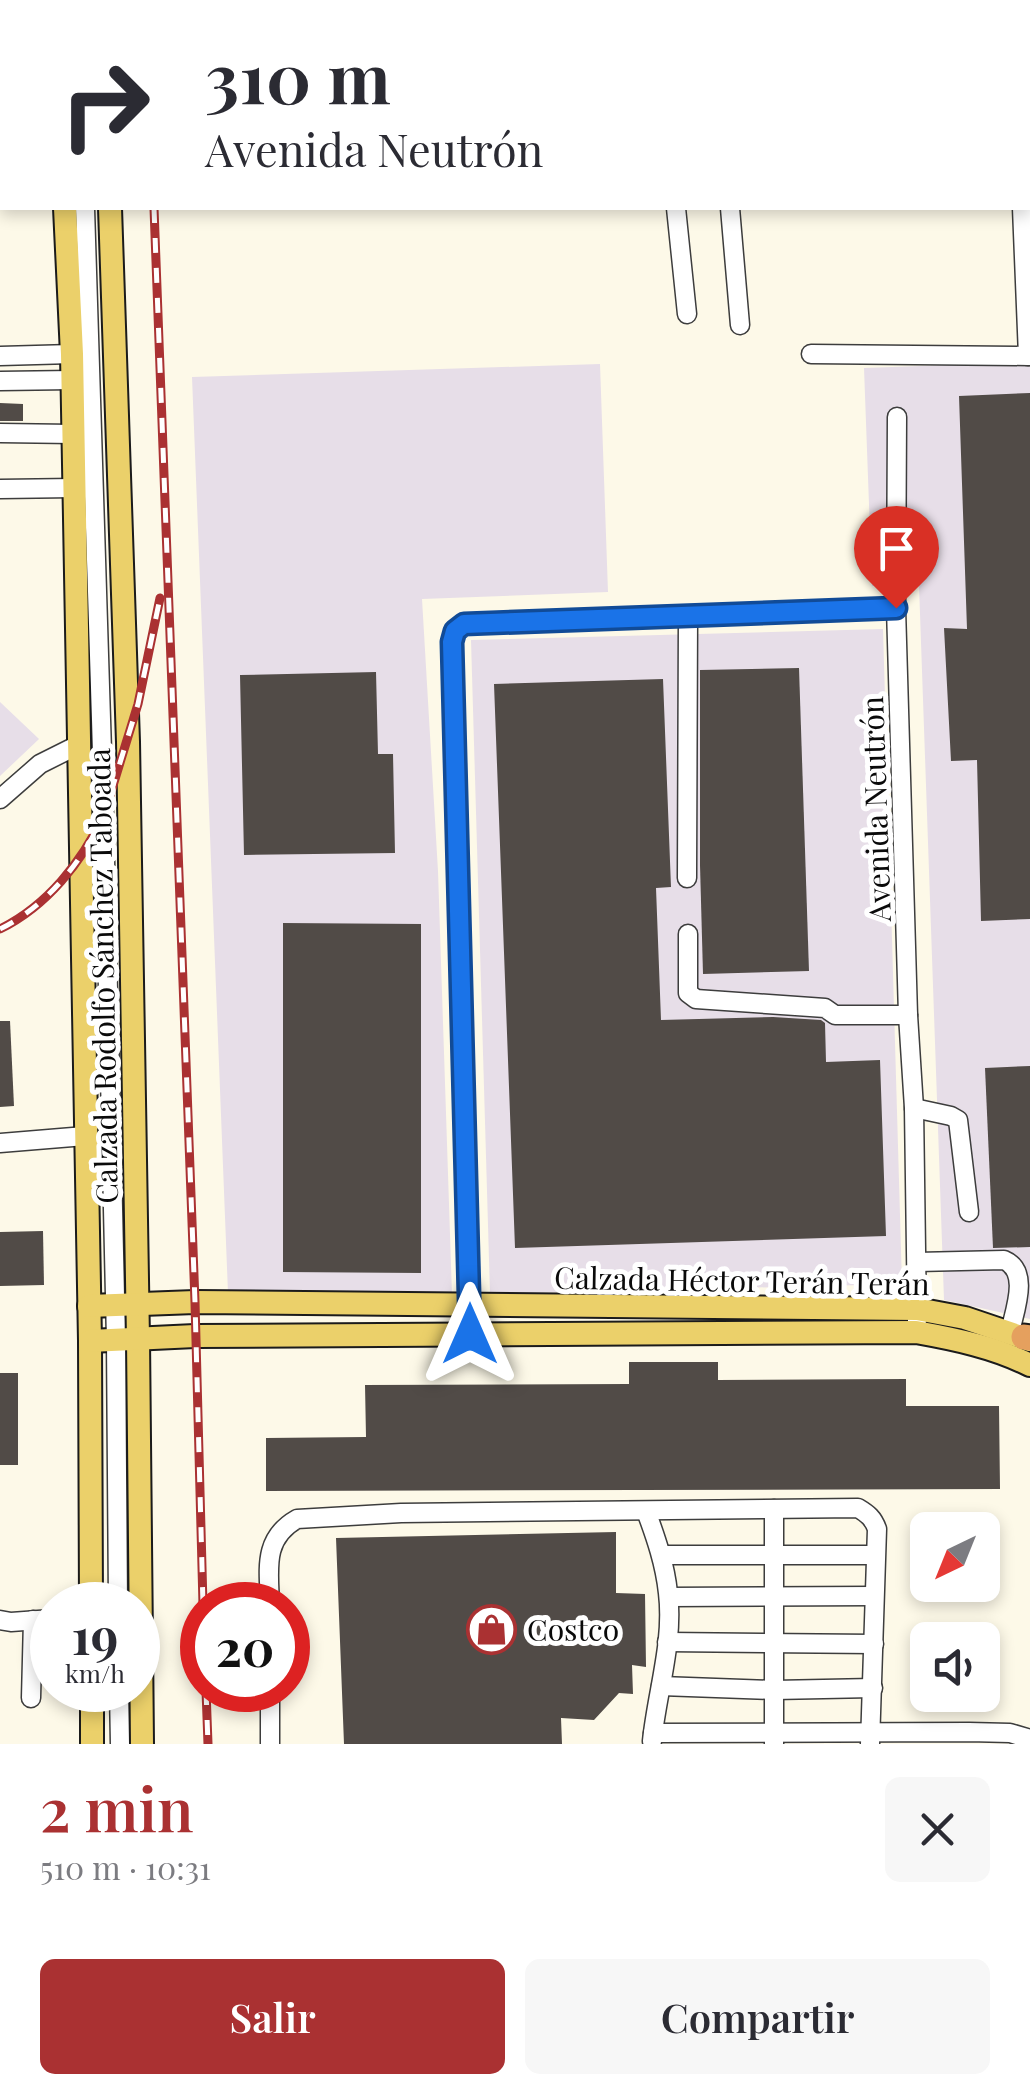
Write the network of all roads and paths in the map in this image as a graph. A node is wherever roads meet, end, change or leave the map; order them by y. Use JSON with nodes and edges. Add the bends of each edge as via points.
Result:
{"nodes":[{"id":1,"x":65,"y":210,"type":"edge"},
{"id":2,"x":85,"y":210,"type":"edge"},
{"id":3,"x":110,"y":210,"type":"edge"},
{"id":4,"x":676,"y":210,"type":"edge"},
{"id":5,"x":730,"y":210,"type":"edge"},
{"id":6,"x":1022,"y":210,"type":"edge"},
{"id":7,"x":687,"y":314,"type":"dead end"},
{"id":8,"x":740,"y":325,"type":"dead end"},
{"id":9,"x":72,"y":354,"type":"junction"},
{"id":10,"x":811,"y":354,"type":"dead end"},
{"id":11,"x":4,"y":356,"type":"edge"},
{"id":12,"x":1029,"y":356,"type":"edge"},
{"id":13,"x":72,"y":380,"type":"junction"},
{"id":14,"x":4,"y":381,"type":"edge"},
{"id":15,"x":898,"y":417,"type":"dead end"},
{"id":16,"x":0,"y":433,"type":"edge"},
{"id":17,"x":73,"y":434,"type":"junction"},
{"id":18,"x":74,"y":488,"type":"junction"},
{"id":19,"x":0,"y":489,"type":"edge"},
{"id":20,"x":896,"y":608,"type":"junction"},
{"id":21,"x":688,"y":616,"type":"junction"},
{"id":22,"x":78,"y":745,"type":"junction"},
{"id":23,"x":0,"y":798,"type":"edge"},
{"id":24,"x":686,"y":878,"type":"dead end"},
{"id":25,"x":688,"y":934,"type":"dead end"},
{"id":26,"x":908,"y":1016,"type":"junction"},
{"id":27,"x":914,"y":1108,"type":"junction"},
{"id":28,"x":85,"y":1136,"type":"junction"},
{"id":29,"x":0,"y":1144,"type":"edge"},
{"id":30,"x":969,"y":1212,"type":"dead end"},
{"id":31,"x":917,"y":1262,"type":"junction"},
{"id":32,"x":470,"y":1304,"type":"junction"},
{"id":33,"x":88,"y":1306,"type":"junction"},
{"id":34,"x":126,"y":1306,"type":"junction"},
{"id":35,"x":917,"y":1320,"type":"junction"},
{"id":36,"x":470,"y":1334,"type":"junction"},
{"id":37,"x":1024,"y":1337,"type":"edge"},
{"id":38,"x":127,"y":1339,"type":"junction"},
{"id":39,"x":90,"y":1340,"type":"junction"},
{"id":40,"x":1030,"y":1365,"type":"edge"},
{"id":41,"x":774,"y":1509,"type":"junction"},
{"id":42,"x":646,"y":1510,"type":"junction"},
{"id":43,"x":774,"y":1554,"type":"junction"},
{"id":44,"x":662,"y":1555,"type":"junction"},
{"id":45,"x":875,"y":1555,"type":"junction"},
{"id":46,"x":91,"y":1582,"type":"edge"},
{"id":47,"x":119,"y":1582,"type":"edge"},
{"id":48,"x":270,"y":1582,"type":"edge"},
{"id":49,"x":874,"y":1596,"type":"junction"},
{"id":50,"x":669,"y":1597,"type":"junction"},
{"id":51,"x":774,"y":1597,"type":"junction"},
{"id":52,"x":0,"y":1620,"type":"edge"},
{"id":53,"x":30,"y":1620,"type":"edge"},
{"id":54,"x":667,"y":1642,"type":"junction"},
{"id":55,"x":774,"y":1644,"type":"junction"},
{"id":56,"x":874,"y":1644,"type":"junction"},
{"id":57,"x":661,"y":1686,"type":"junction"},
{"id":58,"x":873,"y":1688,"type":"junction"},
{"id":59,"x":774,"y":1690,"type":"junction"},
{"id":60,"x":92,"y":1712,"type":"edge"},
{"id":61,"x":119,"y":1712,"type":"edge"},
{"id":62,"x":272,"y":1712,"type":"edge"},
{"id":63,"x":774,"y":1738,"type":"edge"},
{"id":64,"x":652,"y":1739,"type":"edge"},
{"id":65,"x":870,"y":1739,"type":"edge"},
{"id":66,"x":1030,"y":1739,"type":"edge"},
{"id":67,"x":275,"y":1743,"type":"edge"},
{"id":68,"x":92,"y":1744,"type":"edge"},
{"id":69,"x":120,"y":1744,"type":"edge"},
{"id":70,"x":142,"y":1744,"type":"edge"}],
"edges":[{"from":1,"to":9,"type":"main road","name":"Calzada Rodolfo Sánchez Taboada"},
{"from":2,"to":34,"type":"street"},
{"from":3,"to":34,"type":"main road","name":"Calzada Rodolfo Sánchez Taboada","via":[[128,742]]},
{"from":4,"to":7,"type":"street"},
{"from":5,"to":8,"type":"street"},
{"from":6,"to":12,"type":"street"},
{"from":9,"to":11,"type":"street"},
{"from":9,"to":13,"type":"main road","name":"Calzada Rodolfo Sánchez Taboada"},
{"from":10,"to":12,"type":"street"},
{"from":11,"to":14,"type":"street"},
{"from":13,"to":14,"type":"street"},
{"from":13,"to":17,"type":"main road","name":"Calzada Rodolfo Sánchez Taboada"},
{"from":15,"to":20,"type":"street","name":"Avenida Neutrón"},
{"from":16,"to":17,"type":"street"},
{"from":17,"to":18,"type":"main road","name":"Calzada Rodolfo Sánchez Taboada"},
{"from":18,"to":19,"type":"street"},
{"from":18,"to":22,"type":"main road","name":"Calzada Rodolfo Sánchez Taboada"},
{"from":20,"to":21,"type":"street"},
{"from":20,"to":26,"type":"street","name":"Avenida Neutrón"},
{"from":21,"to":24,"type":"street"},
{"from":21,"to":32,"type":"street","via":[[464,624],[455,631]]},
{"from":22,"to":23,"type":"street","via":[[40,764]]},
{"from":22,"to":28,"type":"main road","name":"Calzada Rodolfo Sánchez Taboada"},
{"from":25,"to":26,"type":"street","via":[[688,993],[696,999]]},
{"from":26,"to":27,"type":"street","name":"Avenida Neutrón"},
{"from":27,"to":30,"type":"street","via":[[958,1120]]},
{"from":27,"to":31,"type":"street","name":"Avenida Neutrón"},
{"from":28,"to":29,"type":"street"},
{"from":28,"to":33,"type":"main road","name":"Calzada Rodolfo Sánchez Taboada"},
{"from":31,"to":35,"type":"street","name":"Avenida Neutrón"},
{"from":31,"to":37,"type":"street","via":[[1013,1263]]},
{"from":32,"to":34,"type":"main road","name":"Calzada Héctor Terán Terán"},
{"from":32,"to":35,"type":"main road","name":"Calzada Héctor Terán Terán"},
{"from":32,"to":36,"type":"street"},
{"from":33,"to":34,"type":"main road","name":"Calzada Héctor Terán Terán"},
{"from":33,"to":39,"type":"main road","name":"Calzada Rodolfo Sánchez Taboada"},
{"from":34,"to":38,"type":"main road","name":"Calzada Rodolfo Sánchez Taboada"},
{"from":35,"to":36,"type":"main road","name":"Calzada Héctor Terán Terán"},
{"from":35,"to":37,"type":"main road","name":"Calzada Héctor Terán Terán","via":[[964,1318]]},
{"from":35,"to":40,"type":"main road","name":"Calzada Héctor Terán Terán"},
{"from":36,"to":38,"type":"main road","name":"Calzada Héctor Terán Terán"},
{"from":38,"to":39,"type":"main road","name":"Calzada Héctor Terán Terán"},
{"from":38,"to":47,"type":"street"},
{"from":38,"to":70,"type":"main road","name":"Calzada Rodolfo Sánchez Taboada"},
{"from":39,"to":46,"type":"main road","name":"Calzada Rodolfo Sánchez Taboada"},
{"from":41,"to":42,"type":"street"},
{"from":41,"to":43,"type":"street"},
{"from":41,"to":45,"type":"street","via":[[858,1508],[874,1521]]},
{"from":42,"to":44,"type":"street"},
{"from":42,"to":48,"type":"street","via":[[298,1519],[275,1538]]},
{"from":43,"to":44,"type":"street"},
{"from":43,"to":45,"type":"street"},
{"from":43,"to":51,"type":"street"},
{"from":44,"to":50,"type":"street"},
{"from":45,"to":49,"type":"street"},
{"from":49,"to":51,"type":"street"},
{"from":49,"to":56,"type":"street"},
{"from":50,"to":51,"type":"street"},
{"from":50,"to":54,"type":"street"},
{"from":51,"to":55,"type":"street"},
{"from":52,"to":53,"type":"street"},
{"from":54,"to":55,"type":"street"},
{"from":54,"to":57,"type":"street"},
{"from":55,"to":56,"type":"street"},
{"from":55,"to":59,"type":"street"},
{"from":56,"to":58,"type":"street"},
{"from":57,"to":59,"type":"street"},
{"from":57,"to":64,"type":"street"},
{"from":58,"to":59,"type":"street"},
{"from":58,"to":65,"type":"street"},
{"from":59,"to":63,"type":"street"},
{"from":60,"to":68,"type":"main road"},
{"from":61,"to":69,"type":"street"},
{"from":62,"to":67,"type":"street"},
{"from":63,"to":64,"type":"street"},
{"from":63,"to":65,"type":"street"},
{"from":65,"to":66,"type":"street","via":[[1010,1733]]}]}
